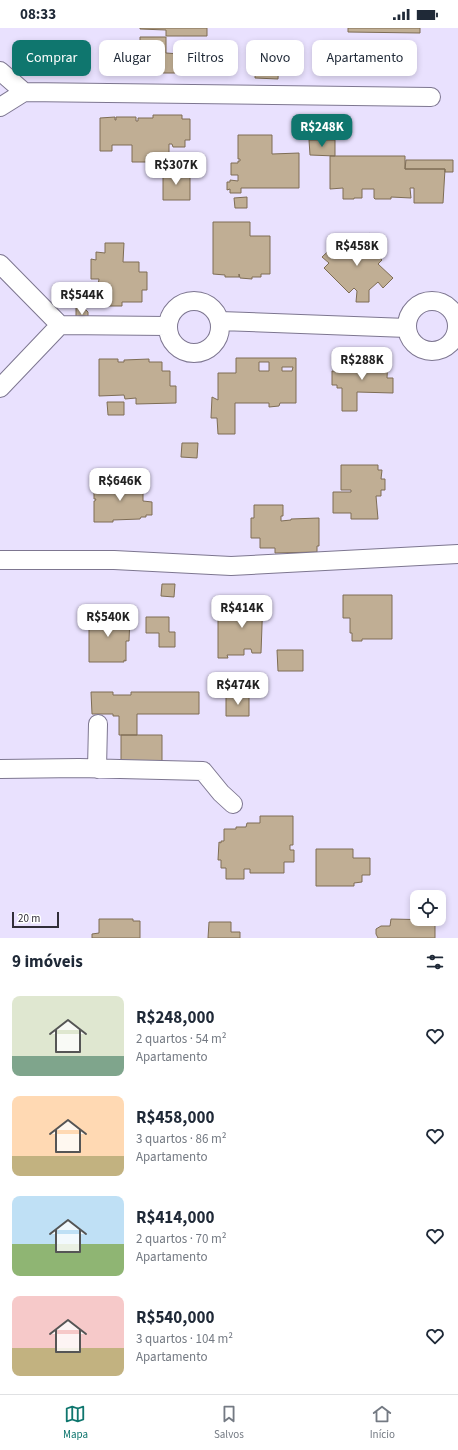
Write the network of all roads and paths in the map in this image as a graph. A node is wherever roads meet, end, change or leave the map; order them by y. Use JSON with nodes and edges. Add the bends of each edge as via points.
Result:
{"nodes":[{"id":1,"x":0,"y":71,"type":"edge"},
{"id":2,"x":24,"y":92,"type":"junction"},
{"id":3,"x":431,"y":97,"type":"dead end"},
{"id":4,"x":0,"y":107,"type":"edge"},
{"id":5,"x":0,"y":264,"type":"edge"},
{"id":6,"x":220,"y":322,"type":"junction"},
{"id":7,"x":60,"y":325,"type":"junction"},
{"id":8,"x":167,"y":326,"type":"junction"},
{"id":9,"x":407,"y":328,"type":"dead end"},
{"id":10,"x":0,"y":388,"type":"edge"},
{"id":11,"x":458,"y":554,"type":"edge"},
{"id":12,"x":0,"y":560,"type":"edge"},
{"id":13,"x":98,"y":724,"type":"dead end"},
{"id":14,"x":0,"y":769,"type":"edge"},
{"id":15,"x":98,"y":769,"type":"junction"},
{"id":16,"x":233,"y":804,"type":"dead end"}],
"edges":[{"from":1,"to":2,"type":"street"},
{"from":2,"to":3,"type":"street"},
{"from":2,"to":4,"type":"street"},
{"from":5,"to":7,"type":"street"},
{"from":6,"to":8,"type":"street","via":[[213,308],[199,301],[184,302],[172,312]]},
{"from":6,"to":8,"type":"street","via":[[220,336],[211,349],[196,354],[182,351],[171,341]]},
{"from":6,"to":9,"type":"street"},
{"from":7,"to":8,"type":"street"},
{"from":7,"to":10,"type":"street"},
{"from":11,"to":12,"type":"street","via":[[231,566],[114,560]]},
{"from":13,"to":15,"type":"street"},
{"from":14,"to":15,"type":"street"},
{"from":15,"to":16,"type":"street","via":[[203,771]]}]}
